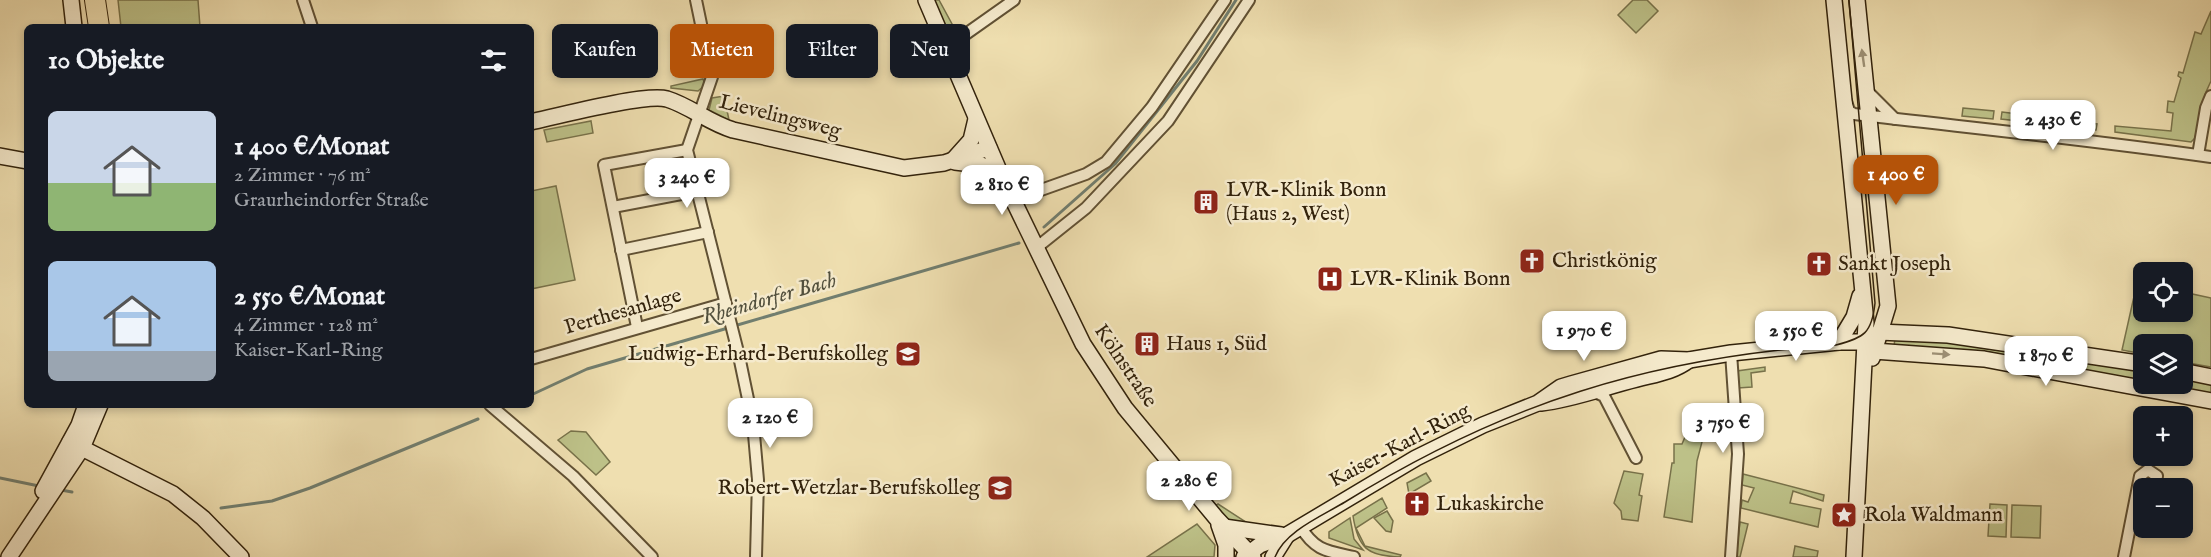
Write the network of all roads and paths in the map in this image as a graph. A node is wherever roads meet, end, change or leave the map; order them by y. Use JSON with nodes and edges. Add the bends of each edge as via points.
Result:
{"nodes":[{"id":1,"x":71,"y":0,"type":"edge"},
{"id":2,"x":82,"y":0,"type":"edge"},
{"id":3,"x":95,"y":0,"type":"edge"},
{"id":4,"x":303,"y":0,"type":"edge"},
{"id":5,"x":696,"y":0,"type":"edge"},
{"id":6,"x":926,"y":0,"type":"edge"},
{"id":7,"x":1014,"y":0,"type":"edge"},
{"id":8,"x":1225,"y":0,"type":"edge"},
{"id":9,"x":1250,"y":0,"type":"edge"},
{"id":10,"x":1834,"y":0,"type":"edge"},
{"id":11,"x":1857,"y":0,"type":"edge"},
{"id":12,"x":74,"y":24,"type":"edge"},
{"id":13,"x":85,"y":24,"type":"edge"},
{"id":14,"x":99,"y":24,"type":"edge"},
{"id":15,"x":311,"y":24,"type":"edge"},
{"id":16,"x":936,"y":24,"type":"edge"},
{"id":17,"x":970,"y":31,"type":"edge"},
{"id":18,"x":959,"y":78,"type":"edge"},
{"id":19,"x":1868,"y":92,"type":"junction"},
{"id":20,"x":2211,"y":96,"type":"edge"},
{"id":21,"x":698,"y":116,"type":"junction"},
{"id":22,"x":1871,"y":116,"type":"junction"},
{"id":23,"x":976,"y":119,"type":"junction"},
{"id":24,"x":1895,"y":119,"type":"junction"},
{"id":25,"x":534,"y":121,"type":"edge"},
{"id":26,"x":1851,"y":121,"type":"junction"},
{"id":27,"x":989,"y":148,"type":"junction"},
{"id":28,"x":687,"y":150,"type":"junction"},
{"id":29,"x":24,"y":155,"type":"edge"},
{"id":30,"x":2198,"y":155,"type":"junction"},
{"id":31,"x":4,"y":157,"type":"edge"},
{"id":32,"x":2211,"y":157,"type":"edge"},
{"id":33,"x":24,"y":160,"type":"edge"},
{"id":34,"x":952,"y":161,"type":"junction"},
{"id":35,"x":24,"y":168,"type":"edge"},
{"id":36,"x":1000,"y":173,"type":"junction"},
{"id":37,"x":697,"y":191,"type":"junction"},
{"id":38,"x":1013,"y":200,"type":"junction"},
{"id":39,"x":613,"y":207,"type":"junction"},
{"id":40,"x":708,"y":232,"type":"junction"},
{"id":41,"x":1036,"y":248,"type":"junction"},
{"id":42,"x":621,"y":250,"type":"junction"},
{"id":43,"x":1862,"y":286,"type":"junction"},
{"id":44,"x":726,"y":303,"type":"junction"},
{"id":45,"x":1888,"y":306,"type":"junction"},
{"id":46,"x":637,"y":327,"type":"junction"},
{"id":47,"x":1880,"y":332,"type":"junction"},
{"id":48,"x":1913,"y":333,"type":"junction"},
{"id":49,"x":1839,"y":342,"type":"junction"},
{"id":50,"x":1869,"y":347,"type":"junction"},
{"id":51,"x":1731,"y":353,"type":"junction"},
{"id":52,"x":534,"y":358,"type":"edge"},
{"id":53,"x":1689,"y":360,"type":"junction"},
{"id":54,"x":2133,"y":362,"type":"edge"},
{"id":55,"x":2193,"y":373,"type":"edge"},
{"id":56,"x":2211,"y":376,"type":"edge"},
{"id":57,"x":1595,"y":392,"type":"junction"},
{"id":58,"x":2211,"y":401,"type":"edge"},
{"id":59,"x":1538,"y":403,"type":"junction"},
{"id":60,"x":85,"y":408,"type":"edge"},
{"id":61,"x":99,"y":408,"type":"edge"},
{"id":62,"x":494,"y":408,"type":"edge"},
{"id":63,"x":93,"y":426,"type":"junction"},
{"id":64,"x":76,"y":445,"type":"junction"},
{"id":65,"x":1636,"y":458,"type":"dead end"},
{"id":66,"x":109,"y":460,"type":"junction"},
{"id":67,"x":37,"y":508,"type":"junction"},
{"id":68,"x":1220,"y":523,"type":"junction"},
{"id":69,"x":2133,"y":524,"type":"edge"},
{"id":70,"x":1300,"y":526,"type":"junction"},
{"id":71,"x":1287,"y":535,"type":"junction"},
{"id":72,"x":1252,"y":554,"type":"edge"},
{"id":73,"x":0,"y":555,"type":"edge"},
{"id":74,"x":9,"y":557,"type":"edge"},
{"id":75,"x":241,"y":557,"type":"edge"},
{"id":76,"x":652,"y":557,"type":"edge"},
{"id":77,"x":756,"y":557,"type":"edge"},
{"id":78,"x":1226,"y":557,"type":"edge"},
{"id":79,"x":1273,"y":557,"type":"edge"},
{"id":80,"x":1354,"y":557,"type":"edge"},
{"id":81,"x":1731,"y":557,"type":"edge"},
{"id":82,"x":1854,"y":557,"type":"edge"},
{"id":83,"x":2124,"y":557,"type":"edge"}],
"edges":[{"from":1,"to":12,"type":"main road"},
{"from":2,"to":13,"type":"highway"},
{"from":3,"to":14,"type":"highway"},
{"from":4,"to":15,"type":"street"},
{"from":5,"to":21,"type":"street","via":[[712,77]]},
{"from":6,"to":16,"type":"main road","name":"Kölnstraße"},
{"from":7,"to":17,"type":"street"},
{"from":8,"to":38,"type":"street","via":[[1152,107],[1106,162],[1086,174]]},
{"from":9,"to":41,"type":"street","via":[[1168,121],[1092,201]]},
{"from":10,"to":26,"type":"main road"},
{"from":19,"to":11,"type":"main road","one_way":true},
{"from":18,"to":23,"type":"main road","name":"Kölnstraße"},
{"from":19,"to":22,"type":"main road"},
{"from":19,"to":24,"type":"street"},
{"from":20,"to":30,"type":"street"},
{"from":21,"to":25,"type":"main road","name":"Lievelingsweg","via":[[675,103],[653,97]]},
{"from":21,"to":28,"type":"street"},
{"from":21,"to":34,"type":"main road","name":"Lievelingsweg","via":[[733,130],[904,168]]},
{"from":22,"to":24,"type":"street"},
{"from":22,"to":26,"type":"street"},
{"from":22,"to":45,"type":"main road"},
{"from":23,"to":27,"type":"main road","name":"Kölnstraße"},
{"from":23,"to":34,"type":"main road","via":[[971,140]]},
{"from":24,"to":30,"type":"street"},
{"from":26,"to":43,"type":"main road"},
{"from":27,"to":34,"type":"main road","name":"Lievelingsweg"},
{"from":27,"to":36,"type":"main road","name":"Kölnstraße"},
{"from":28,"to":37,"type":"street"},
{"from":28,"to":39,"type":"street","via":[[604,165]]},
{"from":29,"to":31,"type":"main road"},
{"from":30,"to":32,"type":"street"},
{"from":31,"to":33,"type":"main road"},
{"from":31,"to":35,"type":"main road"},
{"from":34,"to":36,"type":"main road","via":[[981,165]]},
{"from":36,"to":38,"type":"main road","name":"Kölnstraße"},
{"from":37,"to":39,"type":"street"},
{"from":37,"to":40,"type":"street"},
{"from":38,"to":41,"type":"main road","name":"Kölnstraße"},
{"from":39,"to":42,"type":"street"},
{"from":40,"to":42,"type":"street"},
{"from":40,"to":44,"type":"street"},
{"from":41,"to":68,"type":"main road","name":"Kölnstraße","via":[[1099,370],[1125,408]]},
{"from":42,"to":46,"type":"street"},
{"from":43,"to":49,"type":"main road","via":[[1859,306]]},
{"from":43,"to":50,"type":"main road"},
{"from":44,"to":46,"type":"street","name":"Perthesanlage"},
{"from":44,"to":77,"type":"street","via":[[756,450]]},
{"from":45,"to":47,"type":"main road"},
{"from":45,"to":48,"type":"main road"},
{"from":46,"to":52,"type":"street","name":"Perthesanlage"},
{"from":47,"to":48,"type":"main road"},
{"from":47,"to":50,"type":"main road"},
{"from":48,"to":54,"type":"main road"},
{"from":49,"to":50,"type":"main road","name":"Kaiser-Karl-Ring"},
{"from":49,"to":51,"type":"main road","name":"Kaiser-Karl-Ring"},
{"from":50,"to":58,"type":"main road","name":"Kaiser-Karl-Ring","one_way":true,"via":[[1984,359]]},
{"from":50,"to":82,"type":"main road"},
{"from":51,"to":53,"type":"main road","name":"Kaiser-Karl-Ring"},
{"from":51,"to":81,"type":"street","via":[[1738,454]]},
{"from":53,"to":57,"type":"main road","name":"Kaiser-Karl-Ring","via":[[1676,370]]},
{"from":53,"to":59,"type":"main road","name":"Kaiser-Karl-Ring","via":[[1661,359],[1601,375],[1561,387]]},
{"from":55,"to":56,"type":"main road"},
{"from":57,"to":59,"type":"main road","name":"Kaiser-Karl-Ring"},
{"from":57,"to":65,"type":"street","via":[[1604,396]]},
{"from":59,"to":70,"type":"main road","name":"Kaiser-Karl-Ring","via":[[1439,446]]},
{"from":60,"to":64,"type":"main road"},
{"from":61,"to":63,"type":"main road"},
{"from":62,"to":76,"type":"street","via":[[573,476]]},
{"from":63,"to":64,"type":"main road"},
{"from":63,"to":66,"type":"main road"},
{"from":64,"to":66,"type":"main road"},
{"from":64,"to":67,"type":"main road"},
{"from":66,"to":75,"type":"main road","via":[[194,509]]},
{"from":67,"to":73,"type":"main road"},
{"from":67,"to":74,"type":"main road"},
{"from":68,"to":71,"type":"main road"},
{"from":68,"to":72,"type":"main road","name":"Kölnstraße"},
{"from":68,"to":78,"type":"main road"},
{"from":69,"to":83,"type":"street"},
{"from":70,"to":71,"type":"main road","name":"Kaiser-Karl-Ring"},
{"from":70,"to":80,"type":"street","via":[[1318,548]]},
{"from":71,"to":72,"type":"main road","name":"Kaiser-Karl-Ring"},
{"from":71,"to":79,"type":"main road","name":"Kaiser-Karl-Ring"}]}
